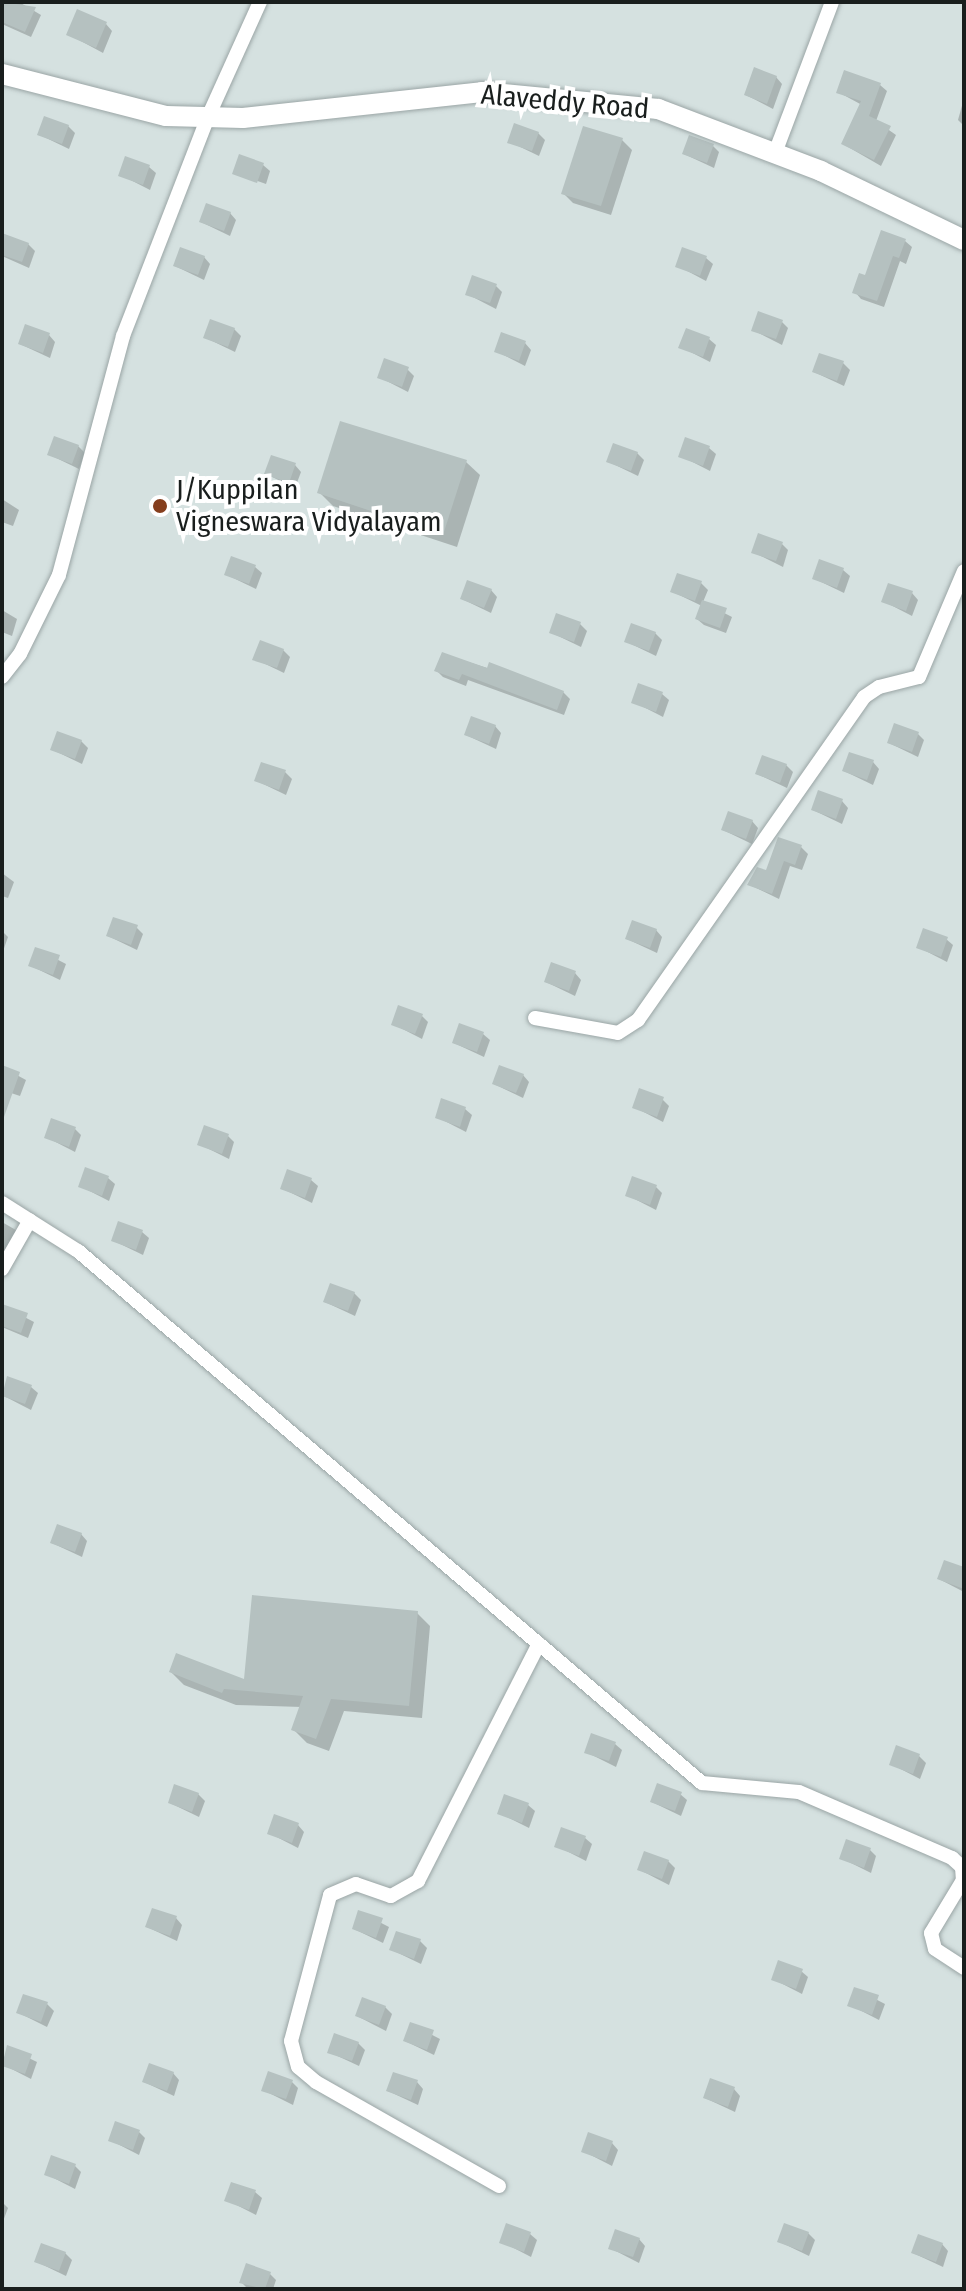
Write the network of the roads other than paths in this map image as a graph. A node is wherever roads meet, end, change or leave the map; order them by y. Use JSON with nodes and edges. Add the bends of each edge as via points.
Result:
{"nodes":[{"id":1,"x":260,"y":2,"type":"edge"},
{"id":2,"x":832,"y":2,"type":"edge"},
{"id":3,"x":2,"y":74,"type":"edge"},
{"id":4,"x":208,"y":117,"type":"junction"},
{"id":5,"x":775,"y":153,"type":"junction"},
{"id":6,"x":964,"y":240,"type":"edge"},
{"id":7,"x":964,"y":571,"type":"edge"},
{"id":8,"x":2,"y":677,"type":"edge"},
{"id":9,"x":535,"y":1018,"type":"dead end"},
{"id":10,"x":2,"y":1203,"type":"edge"},
{"id":11,"x":30,"y":1220,"type":"junction"},
{"id":12,"x":2,"y":1269,"type":"edge"},
{"id":13,"x":539,"y":1644,"type":"junction"},
{"id":14,"x":964,"y":1968,"type":"edge"},
{"id":15,"x":499,"y":2186,"type":"dead end"}],
"edges":[{"from":1,"to":4,"type":"street"},
{"from":2,"to":5,"type":"street"},
{"from":3,"to":4,"type":"street","name":"Alaveddy Road","via":[[166,116]]},
{"from":4,"to":5,"type":"street","name":"Alaveddy Road","via":[[243,118],[482,92],[658,109]]},
{"from":4,"to":8,"type":"street","via":[[123,336],[59,575],[20,654]]},
{"from":5,"to":6,"type":"street","name":"Alaveddy Road"},
{"from":7,"to":9,"type":"street","via":[[919,677],[879,687],[864,697],[638,1020],[618,1033]]},
{"from":10,"to":11,"type":"street"},
{"from":11,"to":12,"type":"street"},
{"from":11,"to":13,"type":"street","via":[[78,1251]]},
{"from":13,"to":14,"type":"street","via":[[702,1783],[799,1792],[952,1858],[962,1867],[963,1880],[931,1933],[935,1949]]},
{"from":13,"to":15,"type":"street","via":[[418,1881],[391,1896],[356,1884],[330,1895],[291,2041],[298,2067],[316,2082]]}]}
